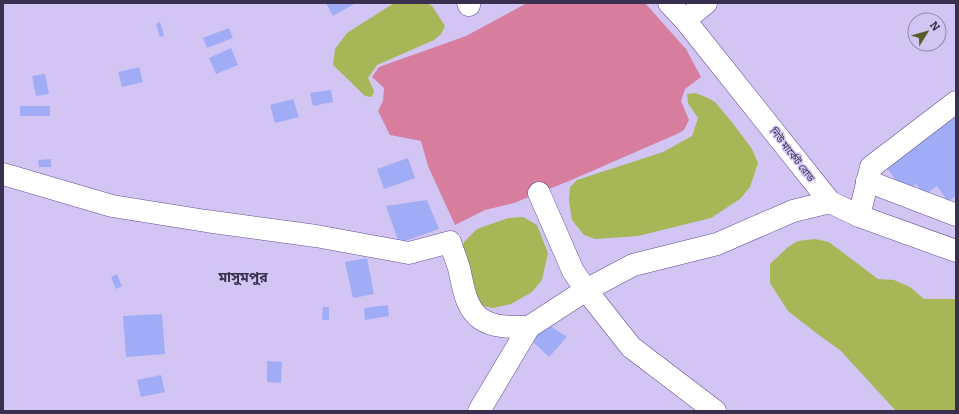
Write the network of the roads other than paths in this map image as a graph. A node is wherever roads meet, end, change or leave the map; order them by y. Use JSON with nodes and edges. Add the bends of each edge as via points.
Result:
{"nodes":[{"id":1,"x":670,"y":3,"type":"edge"},
{"id":2,"x":706,"y":3,"type":"edge"},
{"id":3,"x":685,"y":20,"type":"junction"},
{"id":4,"x":956,"y":102,"type":"edge"},
{"id":5,"x":3,"y":174,"type":"edge"},
{"id":6,"x":867,"y":181,"type":"junction"},
{"id":7,"x":539,"y":193,"type":"dead end"},
{"id":8,"x":830,"y":202,"type":"junction"},
{"id":9,"x":956,"y":215,"type":"edge"},
{"id":10,"x":859,"y":216,"type":"junction"},
{"id":11,"x":956,"y":251,"type":"edge"},
{"id":12,"x":586,"y":290,"type":"junction"},
{"id":13,"x":529,"y":327,"type":"junction"},
{"id":14,"x":479,"y":411,"type":"edge"},
{"id":15,"x":715,"y":411,"type":"edge"}],
"edges":[{"from":1,"to":3,"type":"street","name":"নিউ মার্কেট রোড"},
{"from":2,"to":3,"type":"street"},
{"from":3,"to":8,"type":"street","name":"নিউ মার্কেট রোড"},
{"from":4,"to":6,"type":"street","via":[[871,167]]},
{"from":5,"to":13,"type":"street","via":[[112,206],[316,236],[409,253],[453,233],[465,294],[473,311],[490,323],[508,327]]},
{"from":6,"to":9,"type":"street"},
{"from":6,"to":10,"type":"street"},
{"from":7,"to":12,"type":"street","via":[[573,271]]},
{"from":8,"to":10,"type":"street","name":"নিউ মার্কেট রোড"},
{"from":8,"to":12,"type":"street","via":[[793,211],[717,244],[633,265]]},
{"from":10,"to":11,"type":"street","name":"নিউ মার্কেট রোড"},
{"from":12,"to":13,"type":"street"},
{"from":12,"to":15,"type":"street","via":[[631,347]]},
{"from":13,"to":14,"type":"street"}]}
